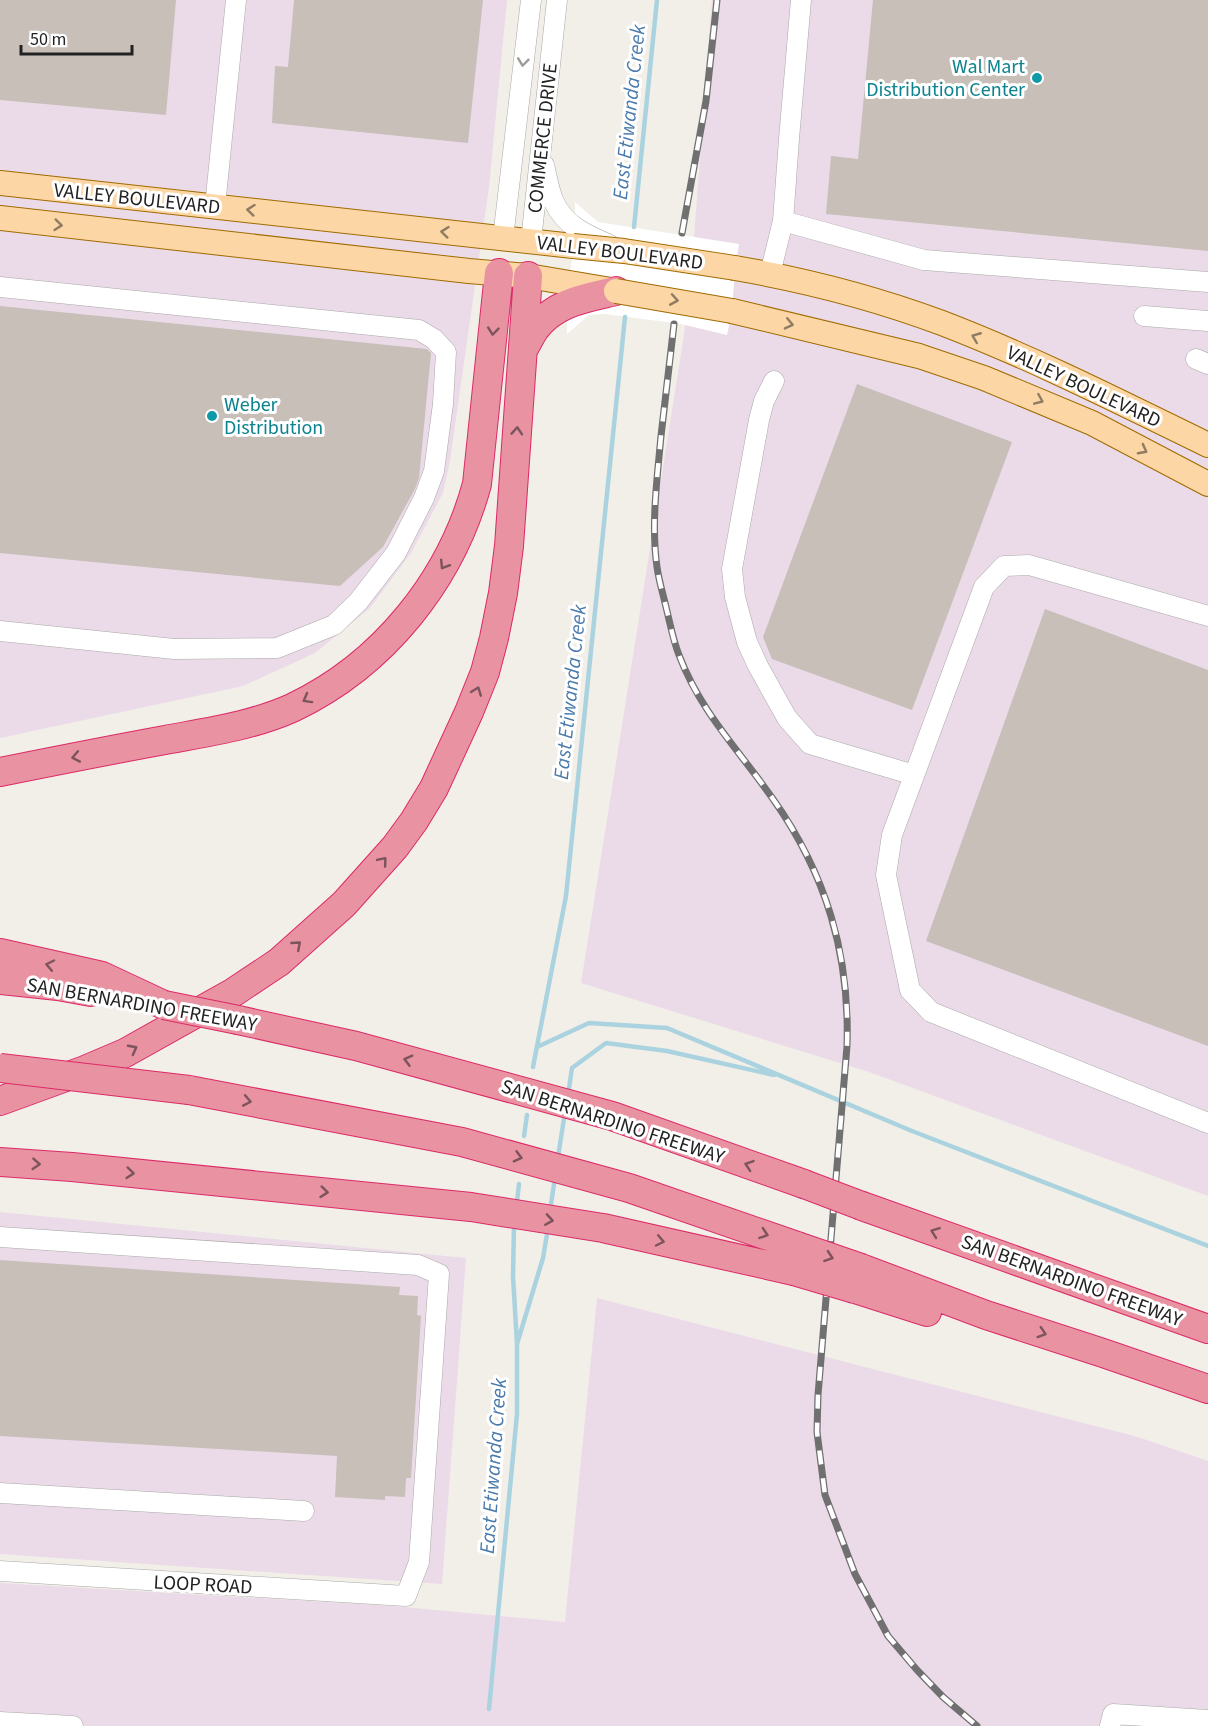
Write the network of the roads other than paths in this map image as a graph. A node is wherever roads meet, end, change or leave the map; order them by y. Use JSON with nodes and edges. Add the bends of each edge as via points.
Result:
{"nodes":[{"id":1,"x":236,"y":0,"type":"edge"},
{"id":2,"x":531,"y":0,"type":"edge"},
{"id":3,"x":557,"y":0,"type":"edge"},
{"id":4,"x":801,"y":0,"type":"edge"},
{"id":5,"x":541,"y":153,"type":"junction"},
{"id":6,"x":0,"y":183,"type":"edge"},
{"id":7,"x":215,"y":206,"type":"junction"},
{"id":8,"x":0,"y":218,"type":"edge"},
{"id":9,"x":783,"y":221,"type":"junction"},
{"id":10,"x":574,"y":237,"type":"junction"},
{"id":11,"x":503,"y":238,"type":"junction"},
{"id":12,"x":531,"y":241,"type":"junction"},
{"id":13,"x":499,"y":273,"type":"junction"},
{"id":14,"x":770,"y":274,"type":"junction"},
{"id":15,"x":528,"y":276,"type":"junction"},
{"id":16,"x":1208,"y":282,"type":"edge"},
{"id":17,"x":0,"y":287,"type":"edge"},
{"id":18,"x":616,"y":291,"type":"joint"},
{"id":19,"x":568,"y":293,"type":"junction"},
{"id":20,"x":1144,"y":316,"type":"dead end"},
{"id":21,"x":1208,"y":321,"type":"edge"},
{"id":22,"x":523,"y":350,"type":"junction"},
{"id":23,"x":774,"y":381,"type":"dead end"},
{"id":24,"x":1208,"y":445,"type":"edge"},
{"id":25,"x":1208,"y":484,"type":"edge"},
{"id":26,"x":1208,"y":616,"type":"edge"},
{"id":27,"x":0,"y":631,"type":"edge"},
{"id":28,"x":0,"y":772,"type":"edge"},
{"id":29,"x":914,"y":775,"type":"junction"},
{"id":30,"x":0,"y":953,"type":"edge"},
{"id":31,"x":0,"y":980,"type":"edge"},
{"id":32,"x":164,"y":1005,"type":"junction"},
{"id":33,"x":0,"y":1068,"type":"edge"},
{"id":34,"x":0,"y":1101,"type":"edge"},
{"id":35,"x":1208,"y":1123,"type":"edge"},
{"id":36,"x":0,"y":1162,"type":"edge"},
{"id":37,"x":0,"y":1236,"type":"edge"},
{"id":38,"x":795,"y":1259,"type":"junction"},
{"id":39,"x":1208,"y":1329,"type":"edge"},
{"id":40,"x":1208,"y":1389,"type":"edge"},
{"id":41,"x":0,"y":1493,"type":"edge"},
{"id":42,"x":304,"y":1511,"type":"dead end"},
{"id":43,"x":0,"y":1571,"type":"edge"},
{"id":44,"x":1208,"y":1719,"type":"edge"},
{"id":45,"x":0,"y":1722,"type":"edge"},
{"id":46,"x":73,"y":1726,"type":"edge"},
{"id":47,"x":1110,"y":1726,"type":"edge"}],
"edges":[{"from":1,"to":7,"type":"street"},
{"from":2,"to":11,"type":"street","name":"COMMERCE DRIVE","one_way":true},
{"from":3,"to":5,"type":"street","name":"COMMERCE DRIVE"},
{"from":4,"to":9,"type":"street"},
{"from":5,"to":10,"type":"street","via":[[554,202]]},
{"from":5,"to":12,"type":"street","name":"COMMERCE DRIVE"},
{"from":6,"to":7,"type":"main road","name":"VALLEY BOULEVARD"},
{"from":11,"to":7,"type":"main road","name":"VALLEY BOULEVARD","one_way":true},
{"from":8,"to":13,"type":"main road","name":"VALLEY BOULEVARD","one_way":true},
{"from":9,"to":14,"type":"street"},
{"from":9,"to":16,"type":"street","via":[[924,260]]},
{"from":10,"to":12,"type":"main road","name":"VALLEY BOULEVARD"},
{"from":10,"to":14,"type":"main road","name":"VALLEY BOULEVARD","bridge":true,"via":[[624,251]]},
{"from":11,"to":12,"type":"main road","name":"VALLEY BOULEVARD"},
{"from":11,"to":13,"type":"main road","name":"COMMERCE DRIVE"},
{"from":12,"to":15,"type":"main road","name":"COMMERCE DRIVE"},
{"from":13,"to":15,"type":"main road","name":"VALLEY BOULEVARD"},
{"from":13,"to":28,"type":"highway","one_way":true,"via":[[477,484],[469,512],[448,560],[408,618],[386,641],[338,682],[291,708],[246,724]]},
{"from":24,"to":14,"type":"main road","name":"VALLEY BOULEVARD","one_way":true,"via":[[1084,384],[940,322],[843,291]]},
{"from":15,"to":19,"type":"main road","name":"VALLEY BOULEVARD"},
{"from":15,"to":22,"type":"highway"},
{"from":17,"to":27,"type":"street","via":[[419,330],[446,352],[434,471],[424,498],[396,553],[358,602],[334,625],[277,648],[174,649]]},
{"from":18,"to":19,"type":"highway"},
{"from":18,"to":25,"type":"main road","name":"VALLEY BOULEVARD","one_way":true,"bridge":true,"via":[[732,311],[919,356],[1092,423]]},
{"from":19,"to":22,"type":"highway","via":[[535,329]]},
{"from":20,"to":21,"type":"street"},
{"from":34,"to":22,"type":"highway","one_way":true,"via":[[124,1053],[224,998],[279,962],[344,904],[414,821],[470,712],[494,638],[507,566]]},
{"from":23,"to":29,"type":"street","via":[[759,420],[732,569],[747,642],[787,718],[810,744]]},
{"from":26,"to":29,"type":"street","via":[[1029,565],[1004,566],[984,587]]},
{"from":29,"to":35,"type":"street","via":[[892,836],[886,875],[910,990],[931,1012]]},
{"from":32,"to":30,"type":"highway","one_way":true,"via":[[102,976]]},
{"from":31,"to":32,"type":"highway","name":"SAN BERNARDINO FREEWAY"},
{"from":39,"to":32,"type":"highway","name":"SAN BERNARDINO FREEWAY","one_way":true,"bridge":true,"via":[[612,1116],[356,1046]]},
{"from":33,"to":38,"type":"highway","one_way":true,"bridge":true,"via":[[189,1090],[462,1142],[629,1188]]},
{"from":36,"to":38,"type":"highway","one_way":true,"via":[[471,1207]]},
{"from":37,"to":43,"type":"street","name":"LOOP ROAD","via":[[418,1265],[439,1274],[419,1562],[406,1596]]},
{"from":38,"to":40,"type":"highway","one_way":true,"bridge":true,"via":[[986,1315]]},
{"from":41,"to":42,"type":"street"},
{"from":44,"to":47,"type":"street","via":[[1113,1714]]},
{"from":45,"to":46,"type":"street"}]}
